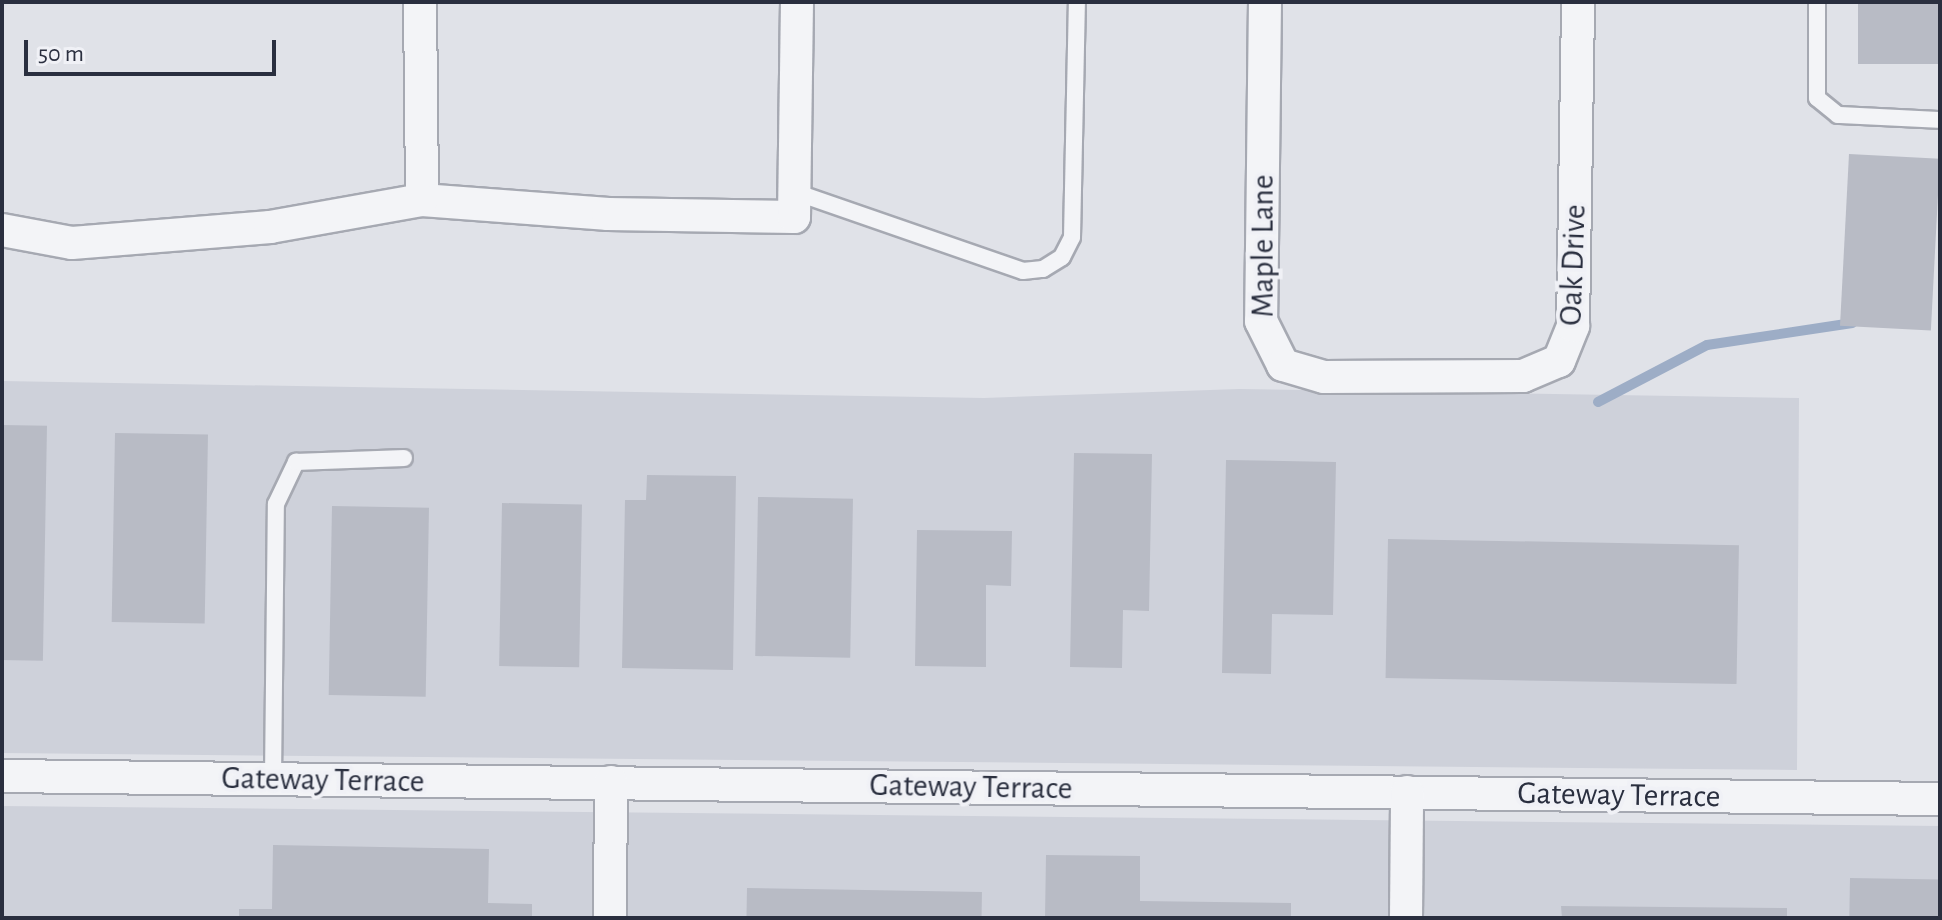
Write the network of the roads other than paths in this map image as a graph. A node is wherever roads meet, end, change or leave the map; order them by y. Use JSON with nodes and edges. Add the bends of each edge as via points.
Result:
{"nodes":[{"id":1,"x":420,"y":2,"type":"edge"},
{"id":2,"x":797,"y":2,"type":"edge"},
{"id":3,"x":1077,"y":2,"type":"edge"},
{"id":4,"x":1265,"y":2,"type":"edge"},
{"id":5,"x":1578,"y":2,"type":"edge"},
{"id":6,"x":1817,"y":2,"type":"edge"},
{"id":7,"x":1940,"y":120,"type":"edge"},
{"id":8,"x":795,"y":192,"type":"junction"},
{"id":9,"x":422,"y":200,"type":"junction"},
{"id":10,"x":2,"y":230,"type":"edge"},
{"id":11,"x":1400,"y":376,"type":"joint"},
{"id":12,"x":404,"y":458,"type":"dead end"},
{"id":13,"x":2,"y":776,"type":"edge"},
{"id":14,"x":273,"y":779,"type":"junction"},
{"id":15,"x":611,"y":782,"type":"junction"},
{"id":16,"x":1407,"y":792,"type":"junction"},
{"id":17,"x":1940,"y":799,"type":"edge"},
{"id":18,"x":610,"y":918,"type":"edge"},
{"id":19,"x":1406,"y":918,"type":"edge"}],
"edges":[{"from":1,"to":9,"type":"street"},
{"from":2,"to":8,"type":"street"},
{"from":3,"to":8,"type":"lane","via":[[1072,237],[1062,257],[1043,269],[1023,271]]},
{"from":4,"to":11,"type":"street","name":"Maple Lane","via":[[1264,337],[1283,365],[1304,374]]},
{"from":5,"to":11,"type":"street","name":"Oak Drive","via":[[1570,344],[1544,372],[1523,376]]},
{"from":6,"to":7,"type":"lane","via":[[1817,98],[1838,115]]},
{"from":8,"to":9,"type":"street","via":[[794,217],[608,214]]},
{"from":9,"to":10,"type":"street","via":[[270,227],[72,243]]},
{"from":12,"to":14,"type":"lane","via":[[296,462],[276,504]]},
{"from":13,"to":14,"type":"street","name":"Gateway Terrace"},
{"from":14,"to":15,"type":"street","name":"Gateway Terrace"},
{"from":15,"to":16,"type":"street","name":"Gateway Terrace"},
{"from":15,"to":18,"type":"street"},
{"from":16,"to":17,"type":"street","name":"Gateway Terrace"},
{"from":16,"to":19,"type":"street"}]}
